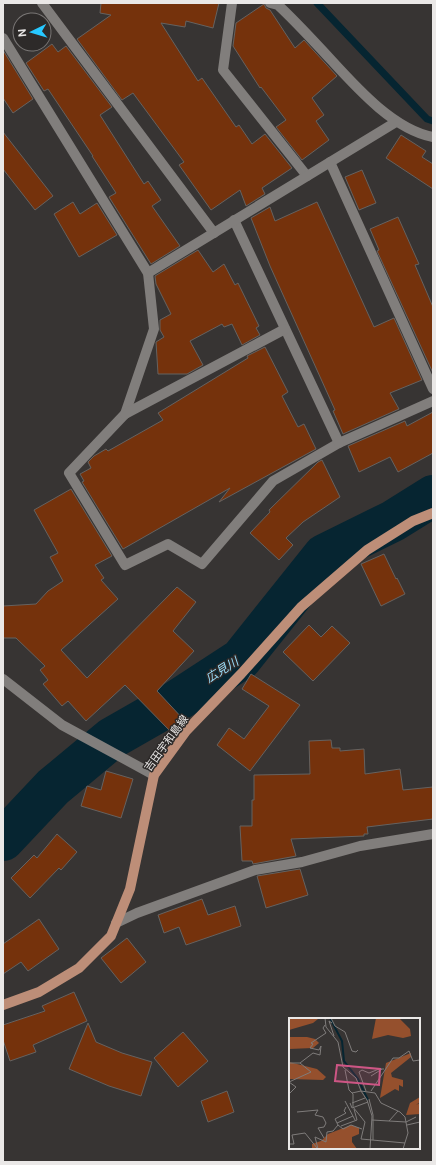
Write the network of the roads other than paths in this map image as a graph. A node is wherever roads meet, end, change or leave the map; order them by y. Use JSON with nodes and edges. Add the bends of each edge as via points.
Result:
{"nodes":[{"id":1,"x":42,"y":3,"type":"edge"},
{"id":2,"x":232,"y":3,"type":"edge"},
{"id":3,"x":270,"y":3,"type":"edge"},
{"id":4,"x":3,"y":38,"type":"edge"},
{"id":5,"x":396,"y":122,"type":"junction"},
{"id":6,"x":433,"y":137,"type":"edge"},
{"id":7,"x":330,"y":162,"type":"junction"},
{"id":8,"x":306,"y":176,"type":"junction"},
{"id":9,"x":234,"y":220,"type":"junction"},
{"id":10,"x":214,"y":233,"type":"junction"},
{"id":11,"x":148,"y":272,"type":"junction"},
{"id":12,"x":285,"y":329,"type":"junction"},
{"id":13,"x":433,"y":389,"type":"edge"},
{"id":14,"x":433,"y":401,"type":"edge"},
{"id":15,"x":125,"y":414,"type":"junction"},
{"id":16,"x":339,"y":443,"type":"junction"},
{"id":17,"x":433,"y":513,"type":"edge"},
{"id":18,"x":3,"y":679,"type":"edge"},
{"id":19,"x":154,"y":775,"type":"junction"},
{"id":20,"x":433,"y":834,"type":"edge"},
{"id":21,"x":116,"y":923,"type":"junction"},
{"id":22,"x":3,"y":1005,"type":"edge"}],
"edges":[{"from":1,"to":10,"type":"street"},
{"from":2,"to":8,"type":"street","via":[[223,70]]},
{"from":3,"to":5,"type":"street","via":[[278,5],[352,83]]},
{"from":4,"to":11,"type":"street"},
{"from":5,"to":6,"type":"street"},
{"from":5,"to":7,"type":"street"},
{"from":7,"to":8,"type":"street"},
{"from":7,"to":13,"type":"street"},
{"from":8,"to":9,"type":"street"},
{"from":9,"to":10,"type":"street"},
{"from":9,"to":12,"type":"street"},
{"from":10,"to":11,"type":"street"},
{"from":11,"to":15,"type":"street","via":[[154,329]]},
{"from":12,"to":15,"type":"street"},
{"from":12,"to":16,"type":"street"},
{"from":14,"to":16,"type":"street"},
{"from":15,"to":16,"type":"street","via":[[69,473],[125,565],[168,544],[202,564],[273,481]]},
{"from":17,"to":19,"type":"main road","name":"吉田宇和島線","via":[[413,521],[367,550],[301,607],[186,731]]},
{"from":18,"to":19,"type":"street","via":[[62,725]]},
{"from":19,"to":21,"type":"main road","name":"吉田宇和島線","via":[[130,889]]},
{"from":20,"to":21,"type":"street","via":[[360,846],[302,862],[256,870]]},
{"from":21,"to":22,"type":"main road","name":"吉田宇和島線","via":[[111,936],[79,968],[40,992]]}]}
